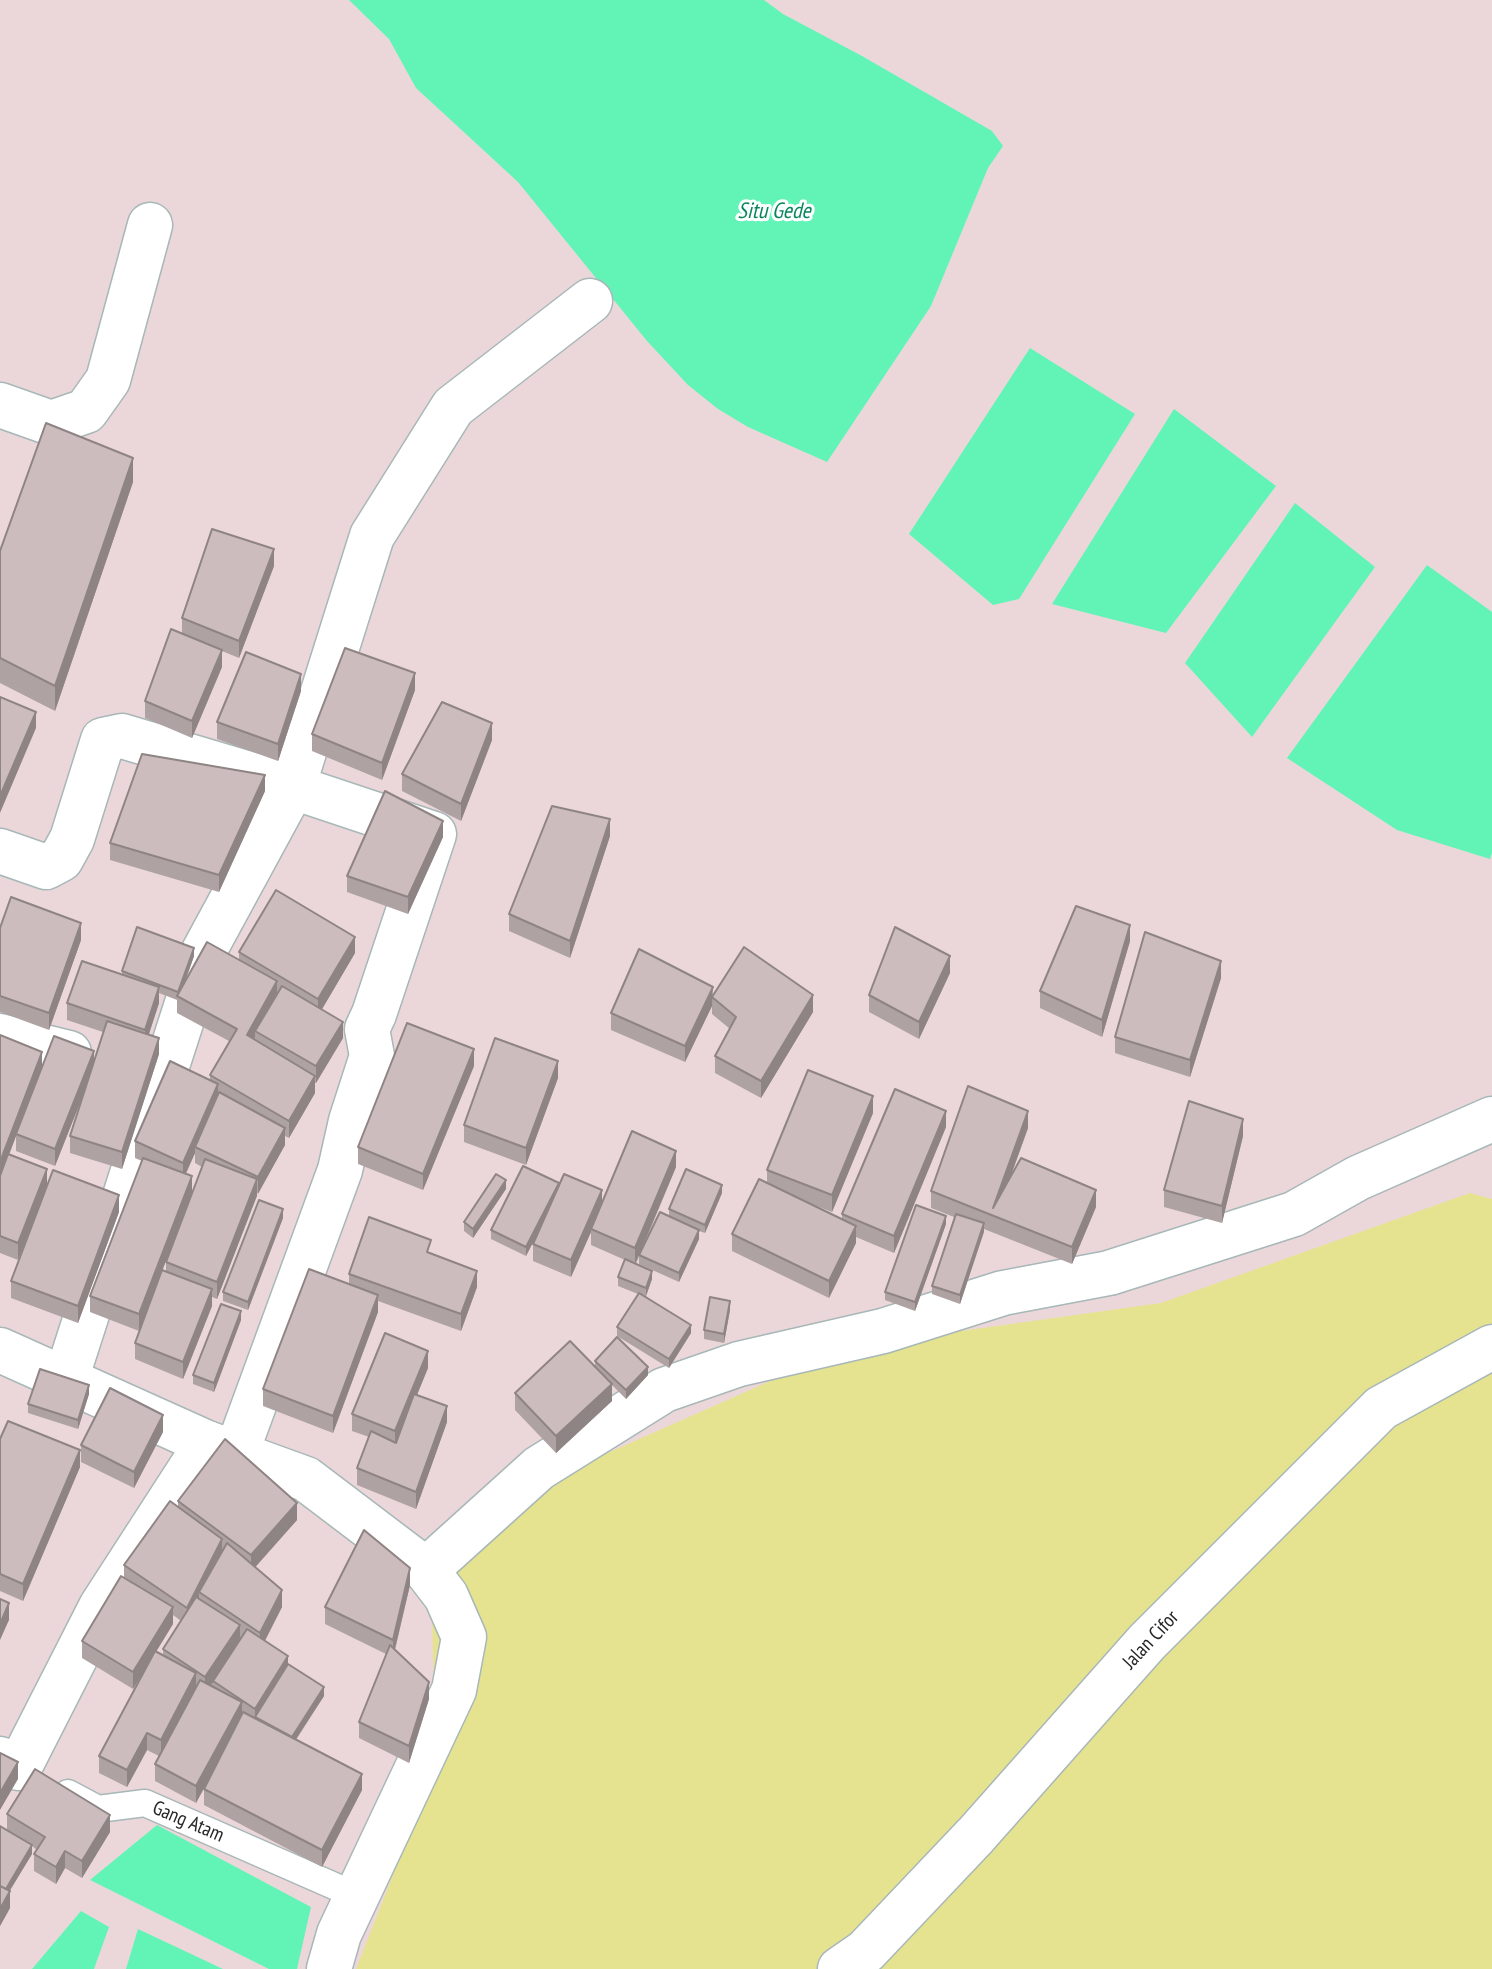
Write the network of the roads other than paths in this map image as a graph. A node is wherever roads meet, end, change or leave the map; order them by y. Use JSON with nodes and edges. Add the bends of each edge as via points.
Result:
{"nodes":[{"id":1,"x":150,"y":225,"type":"dead end"},
{"id":2,"x":590,"y":301,"type":"dead end"},
{"id":3,"x":0,"y":405,"type":"edge"},
{"id":4,"x":293,"y":787,"type":"junction"},
{"id":5,"x":0,"y":851,"type":"edge"},
{"id":6,"x":0,"y":1036,"type":"edge"},
{"id":7,"x":69,"y":1053,"type":"edge"},
{"id":8,"x":1492,"y":1119,"type":"edge"},
{"id":9,"x":1492,"y":1347,"type":"edge"},
{"id":10,"x":0,"y":1350,"type":"edge"},
{"id":11,"x":66,"y":1379,"type":"junction"},
{"id":12,"x":222,"y":1449,"type":"junction"},
{"id":13,"x":426,"y":1570,"type":"junction"},
{"id":14,"x":10,"y":1763,"type":"edge"},
{"id":15,"x":357,"y":1896,"type":"junction"},
{"id":16,"x":329,"y":1969,"type":"edge"},
{"id":17,"x":840,"y":1969,"type":"edge"}],
"edges":[{"from":1,"to":3,"type":"street","via":[[108,380],[86,411],[51,423]]},
{"from":2,"to":4,"type":"street","via":[[453,407],[372,536]]},
{"from":4,"to":5,"type":"street","via":[[122,736],[103,740],[61,859],[46,867]]},
{"from":4,"to":11,"type":"street","via":[[204,951]]},
{"from":4,"to":12,"type":"street","via":[[434,834],[367,1029],[372,1056],[340,1170]]},
{"from":6,"to":7,"type":"street"},
{"from":8,"to":13,"type":"street","via":[[1358,1178],[1294,1214],[1109,1273],[1003,1293],[883,1331],[739,1364],[664,1390],[539,1468]]},
{"from":9,"to":17,"type":"street","name":"Jalan Cifor","via":[[1381,1408],[1147,1642],[866,1951]]},
{"from":10,"to":11,"type":"street"},
{"from":11,"to":12,"type":"street"},
{"from":12,"to":13,"type":"street","via":[[306,1479]]},
{"from":12,"to":14,"type":"street","via":[[101,1607]]},
{"from":13,"to":15,"type":"street","via":[[446,1596],[464,1637],[454,1690]]},
{"from":14,"to":15,"type":"lane","name":"Gang Atam","via":[[98,1809],[145,1803]]},
{"from":15,"to":16,"type":"street"}]}
